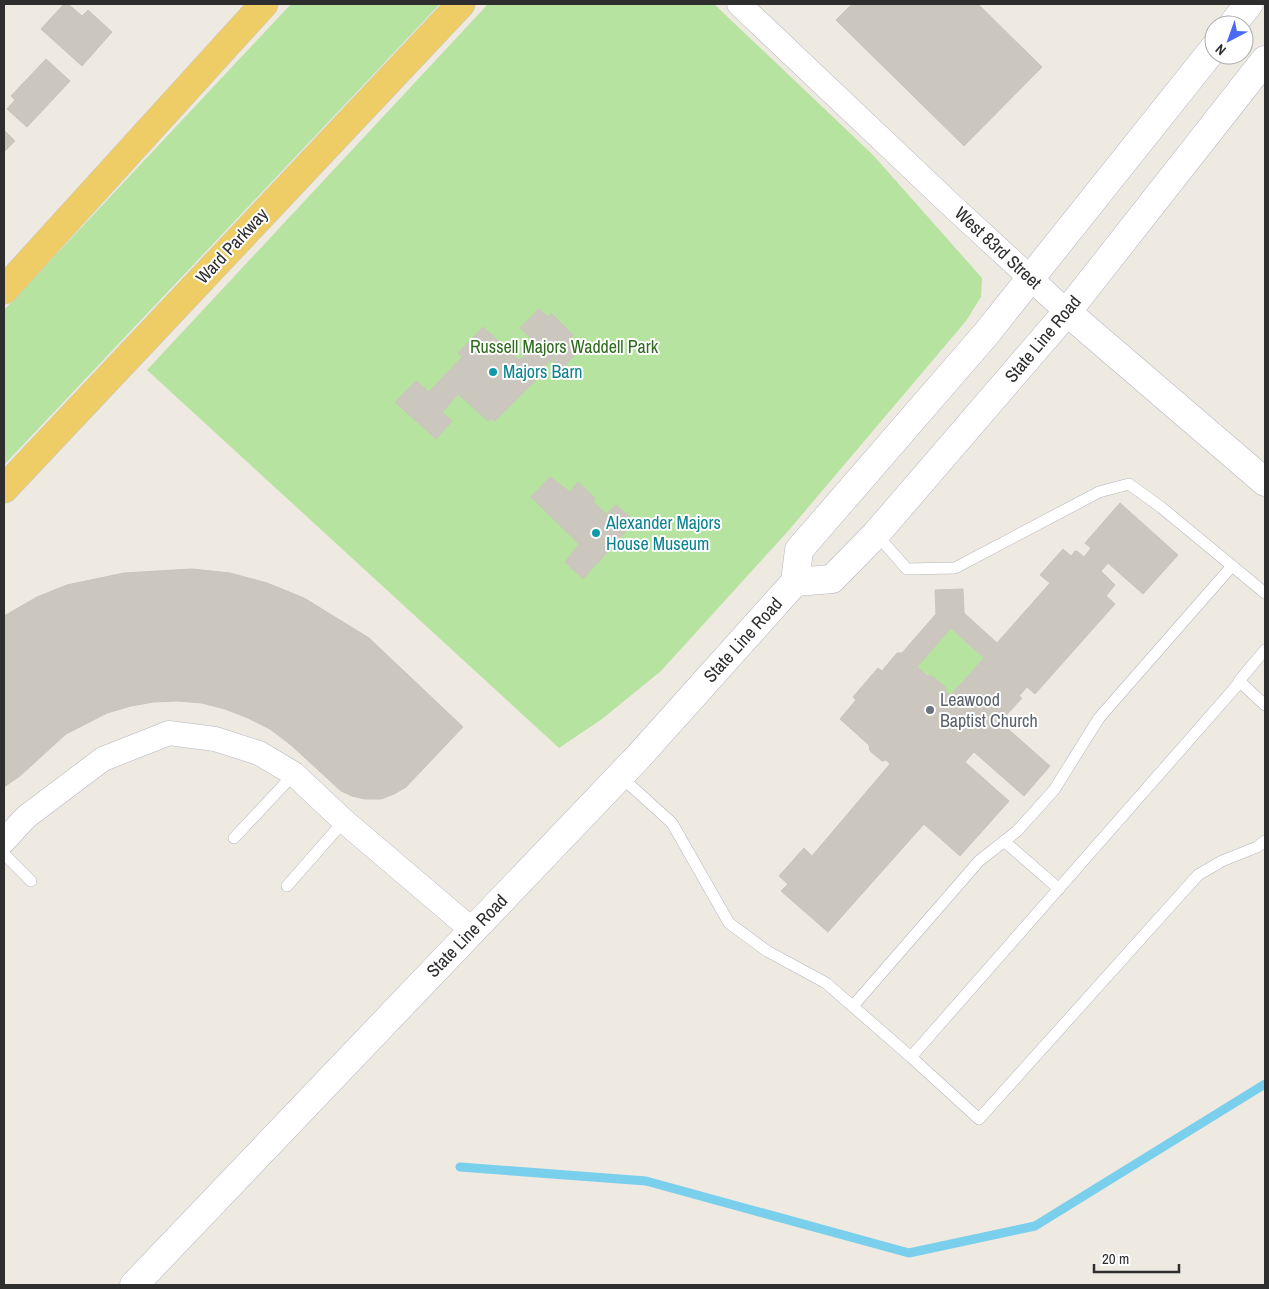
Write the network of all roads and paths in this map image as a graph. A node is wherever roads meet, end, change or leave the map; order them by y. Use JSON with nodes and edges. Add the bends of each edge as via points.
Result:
{"nodes":[{"id":1,"x":264,"y":4,"type":"edge"},
{"id":2,"x":461,"y":4,"type":"edge"},
{"id":3,"x":739,"y":4,"type":"edge"},
{"id":4,"x":1249,"y":4,"type":"edge"},
{"id":5,"x":1240,"y":15,"type":"edge"},
{"id":6,"x":1265,"y":60,"type":"edge"},
{"id":7,"x":1204,"y":61,"type":"edge"},
{"id":8,"x":1031,"y":279,"type":"junction"},
{"id":9,"x":4,"y":290,"type":"edge"},
{"id":10,"x":1067,"y":312,"type":"junction"},
{"id":11,"x":1265,"y":482,"type":"edge"},
{"id":12,"x":4,"y":489,"type":"edge"},
{"id":13,"x":876,"y":534,"type":"junction"},
{"id":14,"x":1232,"y":566,"type":"junction"},
{"id":15,"x":795,"y":582,"type":"junction"},
{"id":16,"x":1265,"y":593,"type":"edge"},
{"id":17,"x":1265,"y":650,"type":"edge"},
{"id":18,"x":1240,"y":682,"type":"junction"},
{"id":19,"x":1265,"y":705,"type":"edge"},
{"id":20,"x":294,"y":774,"type":"junction"},
{"id":21,"x":620,"y":776,"type":"junction"},
{"id":22,"x":344,"y":821,"type":"junction"},
{"id":23,"x":234,"y":838,"type":"dead end"},
{"id":24,"x":4,"y":841,"type":"edge"},
{"id":25,"x":1004,"y":841,"type":"junction"},
{"id":26,"x":1265,"y":841,"type":"edge"},
{"id":27,"x":4,"y":854,"type":"edge"},
{"id":28,"x":31,"y":881,"type":"dead end"},
{"id":29,"x":287,"y":886,"type":"dead end"},
{"id":30,"x":1059,"y":888,"type":"junction"},
{"id":31,"x":472,"y":930,"type":"junction"},
{"id":32,"x":853,"y":1006,"type":"junction"},
{"id":33,"x":911,"y":1057,"type":"junction"},
{"id":34,"x":134,"y":1285,"type":"edge"}],
"edges":[{"from":1,"to":9,"type":"main road"},
{"from":2,"to":12,"type":"main road","name":"Ward Parkway"},
{"from":3,"to":8,"type":"street","name":"West 83rd Street"},
{"from":4,"to":5,"type":"main road"},
{"from":6,"to":10,"type":"main road","name":"State Line Road"},
{"from":7,"to":8,"type":"main road","name":"State Line Road"},
{"from":8,"to":10,"type":"street","name":"West 83rd Street"},
{"from":8,"to":15,"type":"main road","name":"State Line Road","via":[[799,550]]},
{"from":10,"to":11,"type":"main road","name":"West 83rd Street"},
{"from":10,"to":13,"type":"main road","name":"State Line Road"},
{"from":13,"to":14,"type":"lane","via":[[907,569],[955,568],[1099,492],[1129,484]]},
{"from":13,"to":15,"type":"main road","name":"State Line Road","via":[[832,579]]},
{"from":14,"to":16,"type":"lane"},
{"from":14,"to":25,"type":"lane","via":[[1099,718],[1054,790]]},
{"from":15,"to":21,"type":"main road","name":"State Line Road"},
{"from":17,"to":18,"type":"lane"},
{"from":18,"to":19,"type":"lane"},
{"from":18,"to":30,"type":"lane"},
{"from":20,"to":22,"type":"street"},
{"from":20,"to":23,"type":"lane"},
{"from":20,"to":24,"type":"street","via":[[258,753],[215,740],[169,733],[103,759],[26,818]]},
{"from":21,"to":31,"type":"main road","name":"State Line Road"},
{"from":21,"to":32,"type":"lane","via":[[672,823],[729,923],[767,951],[826,984]]},
{"from":22,"to":29,"type":"lane"},
{"from":22,"to":31,"type":"street"},
{"from":25,"to":30,"type":"lane"},
{"from":25,"to":32,"type":"lane","via":[[979,861]]},
{"from":26,"to":33,"type":"lane","via":[[1198,875],[979,1119]]},
{"from":27,"to":28,"type":"lane"},
{"from":30,"to":33,"type":"lane"},
{"from":31,"to":34,"type":"main road","name":"State Line Road"},
{"from":32,"to":33,"type":"lane"}]}
